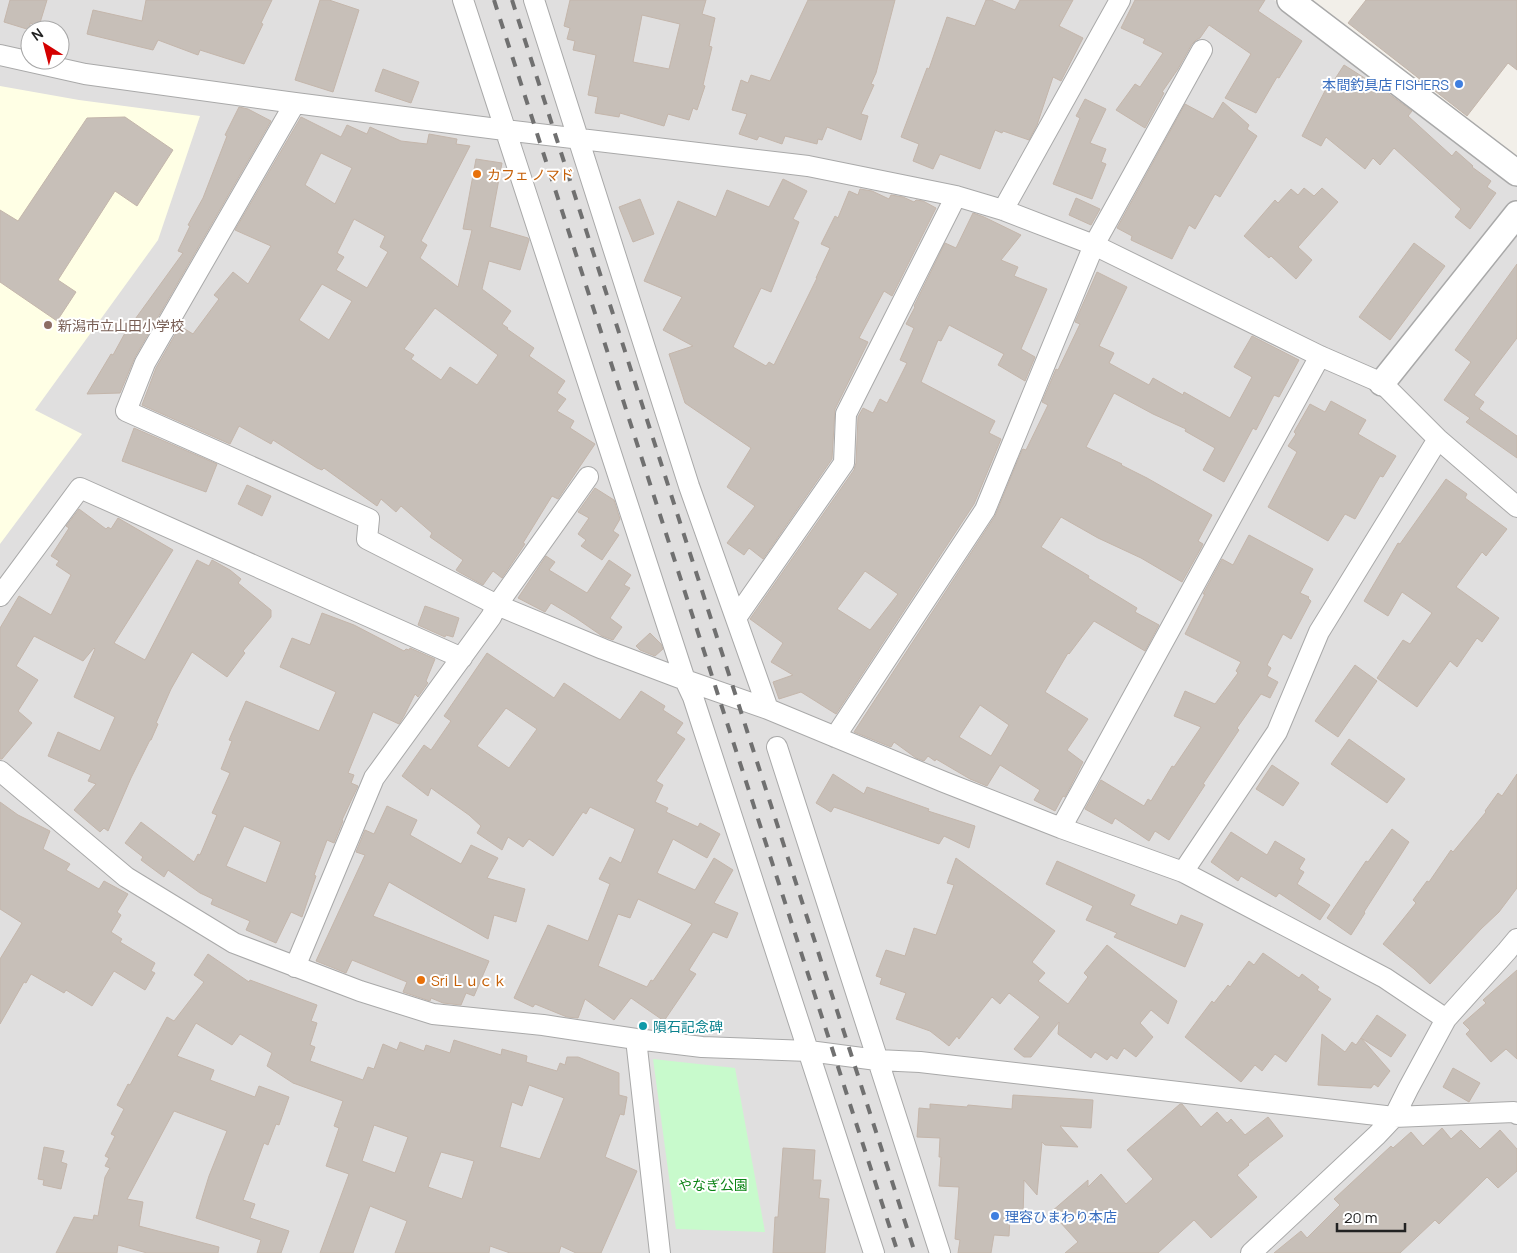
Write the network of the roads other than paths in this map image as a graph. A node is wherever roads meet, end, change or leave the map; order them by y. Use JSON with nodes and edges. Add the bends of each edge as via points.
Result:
{"nodes":[{"id":1,"x":464,"y":0,"type":"edge"},
{"id":2,"x":534,"y":0,"type":"edge"},
{"id":3,"x":1120,"y":0,"type":"edge"},
{"id":4,"x":1290,"y":0,"type":"edge"},
{"id":5,"x":1202,"y":50,"type":"dead end"},
{"id":6,"x":0,"y":55,"type":"edge"},
{"id":7,"x":295,"y":103,"type":"junction"},
{"id":8,"x":506,"y":130,"type":"junction"},
{"id":9,"x":578,"y":137,"type":"junction"},
{"id":10,"x":1517,"y":173,"type":"edge"},
{"id":11,"x":956,"y":196,"type":"junction"},
{"id":12,"x":1003,"y":210,"type":"junction"},
{"id":13,"x":1517,"y":214,"type":"edge"},
{"id":14,"x":1094,"y":244,"type":"junction"},
{"id":15,"x":1320,"y":356,"type":"junction"},
{"id":16,"x":1382,"y":383,"type":"junction"},
{"id":17,"x":1438,"y":439,"type":"junction"},
{"id":18,"x":588,"y":478,"type":"dead end"},
{"id":19,"x":1517,"y":507,"type":"edge"},
{"id":20,"x":0,"y":596,"type":"edge"},
{"id":21,"x":496,"y":605,"type":"junction"},
{"id":22,"x":736,"y":618,"type":"junction"},
{"id":23,"x":462,"y":658,"type":"junction"},
{"id":24,"x":685,"y":680,"type":"junction"},
{"id":25,"x":768,"y":709,"type":"junction"},
{"id":26,"x":835,"y":737,"type":"junction"},
{"id":27,"x":777,"y":747,"type":"dead end"},
{"id":28,"x":0,"y":771,"type":"edge"},
{"id":29,"x":1062,"y":828,"type":"junction"},
{"id":30,"x":1183,"y":872,"type":"junction"},
{"id":31,"x":1514,"y":950,"type":"edge"},
{"id":32,"x":295,"y":967,"type":"junction"},
{"id":33,"x":1446,"y":1019,"type":"junction"},
{"id":34,"x":636,"y":1040,"type":"junction"},
{"id":35,"x":809,"y":1051,"type":"junction"},
{"id":36,"x":877,"y":1060,"type":"junction"},
{"id":37,"x":1517,"y":1114,"type":"edge"},
{"id":38,"x":1394,"y":1117,"type":"junction"},
{"id":39,"x":660,"y":1253,"type":"edge"},
{"id":40,"x":874,"y":1253,"type":"edge"},
{"id":41,"x":940,"y":1253,"type":"edge"},
{"id":42,"x":1251,"y":1253,"type":"edge"}],
"edges":[{"from":1,"to":8,"type":"street"},
{"from":2,"to":9,"type":"street"},
{"from":3,"to":12,"type":"street"},
{"from":4,"to":10,"type":"street"},
{"from":5,"to":14,"type":"street"},
{"from":6,"to":7,"type":"street","via":[[85,74]]},
{"from":7,"to":8,"type":"street"},
{"from":7,"to":21,"type":"street","via":[[145,363],[126,411],[369,519],[367,539]]},
{"from":8,"to":9,"type":"street"},
{"from":8,"to":24,"type":"street"},
{"from":9,"to":11,"type":"street","via":[[808,166]]},
{"from":9,"to":22,"type":"street","via":[[688,486]]},
{"from":11,"to":12,"type":"street"},
{"from":11,"to":22,"type":"street","via":[[846,414],[844,463]]},
{"from":12,"to":14,"type":"street"},
{"from":13,"to":16,"type":"street"},
{"from":14,"to":15,"type":"street"},
{"from":14,"to":26,"type":"street","via":[[985,510]]},
{"from":15,"to":16,"type":"street"},
{"from":15,"to":29,"type":"street"},
{"from":16,"to":17,"type":"street"},
{"from":17,"to":19,"type":"street"},
{"from":17,"to":30,"type":"street","via":[[1319,632],[1277,732]]},
{"from":18,"to":21,"type":"street"},
{"from":20,"to":23,"type":"street","via":[[80,488]]},
{"from":21,"to":23,"type":"street"},
{"from":21,"to":24,"type":"street"},
{"from":22,"to":25,"type":"street"},
{"from":23,"to":32,"type":"street","via":[[374,778]]},
{"from":24,"to":25,"type":"street"},
{"from":24,"to":35,"type":"street"},
{"from":25,"to":26,"type":"street"},
{"from":26,"to":29,"type":"street"},
{"from":27,"to":36,"type":"street"},
{"from":28,"to":32,"type":"street","via":[[126,877],[234,943]]},
{"from":29,"to":30,"type":"street"},
{"from":30,"to":33,"type":"street","via":[[1386,978]]},
{"from":31,"to":33,"type":"street"},
{"from":32,"to":34,"type":"street","via":[[433,1014],[543,1025]]},
{"from":33,"to":38,"type":"street"},
{"from":34,"to":35,"type":"street","via":[[702,1047]]},
{"from":34,"to":39,"type":"street"},
{"from":35,"to":36,"type":"street"},
{"from":35,"to":40,"type":"street"},
{"from":36,"to":38,"type":"street","via":[[920,1062]]},
{"from":36,"to":41,"type":"street"},
{"from":37,"to":38,"type":"street"},
{"from":38,"to":42,"type":"street"}]}
